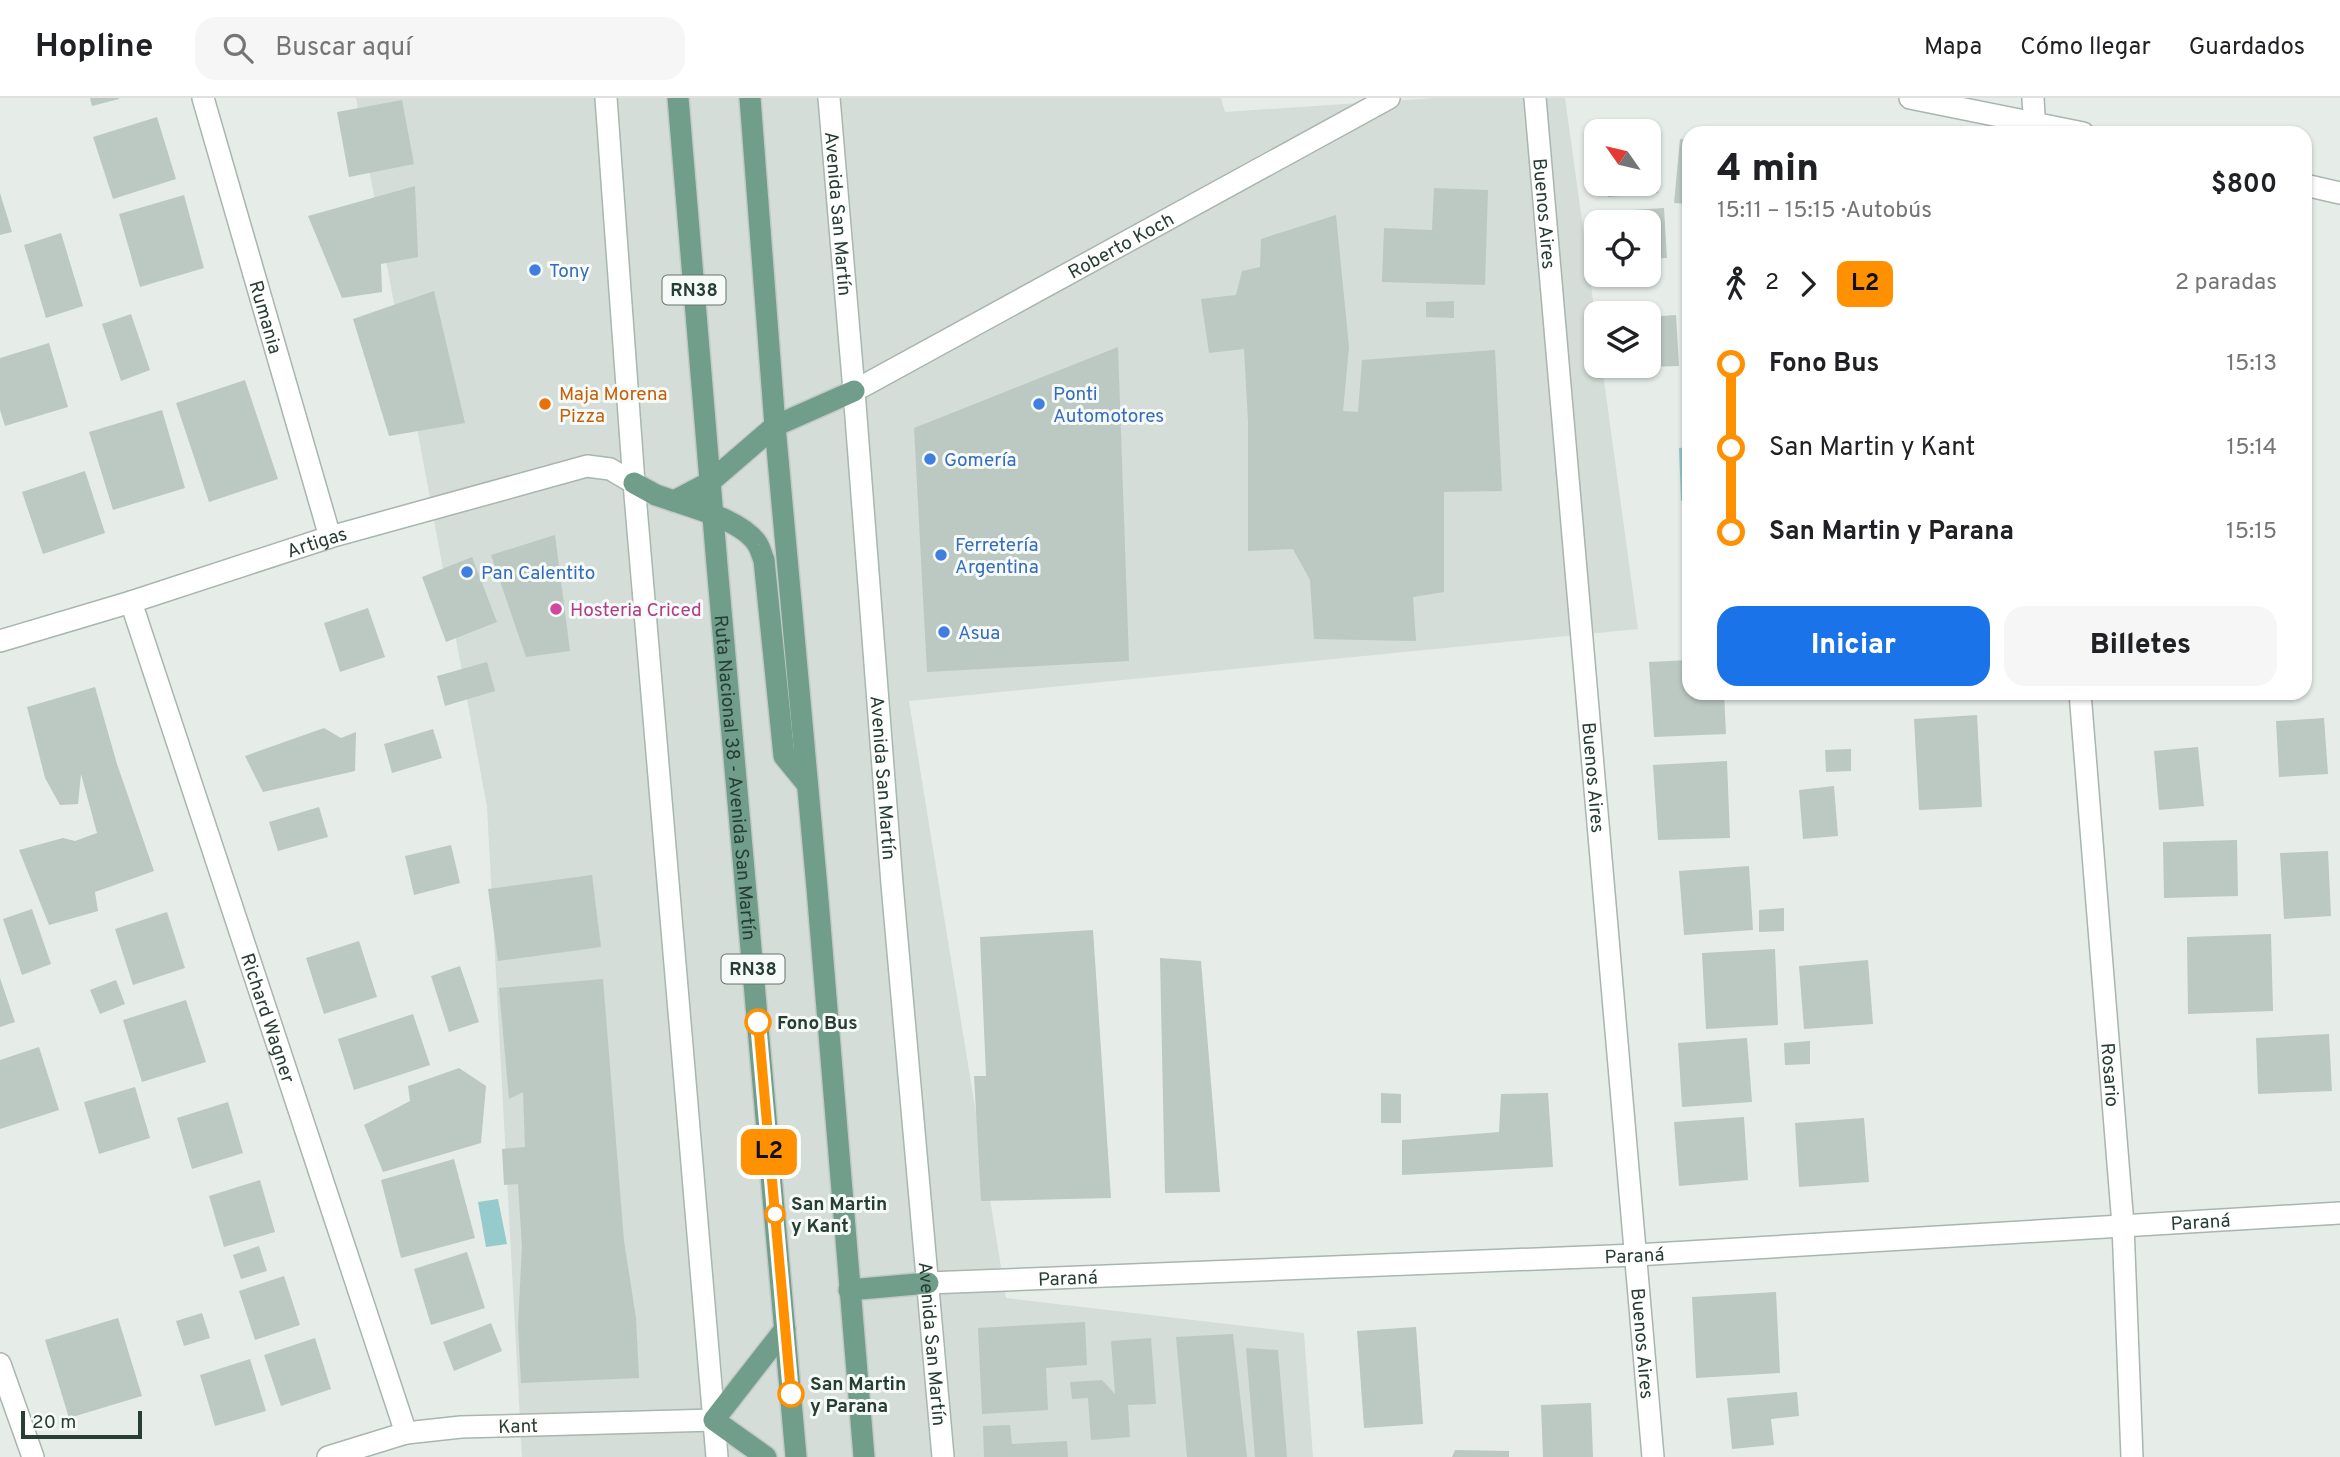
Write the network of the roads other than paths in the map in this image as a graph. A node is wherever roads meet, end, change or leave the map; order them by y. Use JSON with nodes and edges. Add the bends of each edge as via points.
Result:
{"nodes":[{"id":1,"x":203,"y":98,"type":"edge"},
{"id":2,"x":606,"y":98,"type":"edge"},
{"id":3,"x":678,"y":98,"type":"edge"},
{"id":4,"x":750,"y":98,"type":"edge"},
{"id":5,"x":829,"y":98,"type":"edge"},
{"id":6,"x":1389,"y":98,"type":"edge"},
{"id":7,"x":1535,"y":98,"type":"edge"},
{"id":8,"x":1910,"y":98,"type":"edge"},
{"id":9,"x":2033,"y":98,"type":"edge"},
{"id":10,"x":2030,"y":126,"type":"edge"},
{"id":11,"x":2034,"y":126,"type":"edge"},
{"id":12,"x":2312,"y":187,"type":"edge"},
{"id":13,"x":2340,"y":193,"type":"edge"},
{"id":14,"x":854,"y":391,"type":"junction"},
{"id":15,"x":775,"y":426,"type":"junction"},
{"id":16,"x":710,"y":482,"type":"junction"},
{"id":17,"x":634,"y":483,"type":"junction"},
{"id":18,"x":674,"y":501,"type":"junction"},
{"id":19,"x":712,"y":514,"type":"junction"},
{"id":20,"x":330,"y":537,"type":"junction"},
{"id":21,"x":131,"y":602,"type":"junction"},
{"id":22,"x":1,"y":638,"type":"edge"},
{"id":23,"x":2081,"y":700,"type":"edge"},
{"id":24,"x":807,"y":783,"type":"junction"},
{"id":25,"x":2340,"y":1213,"type":"edge"},
{"id":26,"x":2123,"y":1225,"type":"junction"},
{"id":27,"x":1636,"y":1255,"type":"junction"},
{"id":28,"x":929,"y":1283,"type":"junction"},
{"id":29,"x":849,"y":1290,"type":"junction"},
{"id":30,"x":785,"y":1329,"type":"junction"},
{"id":31,"x":0,"y":1364,"type":"edge"},
{"id":32,"x":714,"y":1419,"type":"junction"},
{"id":33,"x":406,"y":1433,"type":"junction"},
{"id":34,"x":33,"y":1457,"type":"edge"},
{"id":35,"x":328,"y":1457,"type":"edge"},
{"id":36,"x":718,"y":1457,"type":"edge"},
{"id":37,"x":766,"y":1457,"type":"edge"},
{"id":38,"x":796,"y":1457,"type":"edge"},
{"id":39,"x":864,"y":1457,"type":"edge"},
{"id":40,"x":943,"y":1457,"type":"edge"},
{"id":41,"x":1653,"y":1457,"type":"edge"},
{"id":42,"x":2132,"y":1457,"type":"edge"}],
"edges":[{"from":1,"to":20,"type":"street","name":"Rumania"},
{"from":2,"to":17,"type":"street"},
{"from":3,"to":16,"type":"main road","name":"Ruta Nacional 38 - Avenida San Martín","number":"RN38"},
{"from":4,"to":15,"type":"main road"},
{"from":5,"to":14,"type":"street","name":"Avenida San Martín"},
{"from":6,"to":14,"type":"street","name":"Roberto Koch"},
{"from":7,"to":27,"type":"street","name":"Buenos Aires"},
{"from":8,"to":10,"type":"street"},
{"from":9,"to":11,"type":"street"},
{"from":12,"to":13,"type":"street"},
{"from":14,"to":15,"type":"main road"},
{"from":14,"to":28,"type":"street","name":"Avenida San Martín","via":[[891,884]]},
{"from":15,"to":16,"type":"main road"},
{"from":15,"to":24,"type":"main road"},
{"from":16,"to":18,"type":"main road"},
{"from":16,"to":19,"type":"main road","name":"Ruta Nacional 38 - Avenida San Martín","number":"RN38"},
{"from":17,"to":18,"type":"main road"},
{"from":17,"to":20,"type":"street","name":"Artigas","via":[[610,469],[587,466]]},
{"from":17,"to":32,"type":"street"},
{"from":18,"to":19,"type":"main road"},
{"from":19,"to":24,"type":"main road","via":[[750,536],[764,560],[784,756]]},
{"from":19,"to":30,"type":"main road","name":"Ruta Nacional 38 - Avenida San Martín","number":"RN38"},
{"from":20,"to":21,"type":"street","name":"Artigas"},
{"from":21,"to":22,"type":"street","name":"Artigas"},
{"from":21,"to":33,"type":"street","name":"Richard Wagner"},
{"from":23,"to":26,"type":"street","name":"Rosario"},
{"from":24,"to":29,"type":"main road"},
{"from":25,"to":26,"type":"street","name":"Paraná"},
{"from":26,"to":27,"type":"street","name":"Paraná"},
{"from":26,"to":42,"type":"street","name":"Rosario"},
{"from":27,"to":28,"type":"street","name":"Paraná"},
{"from":27,"to":41,"type":"street","name":"Buenos Aires"},
{"from":28,"to":29,"type":"main road"},
{"from":28,"to":40,"type":"street","name":"Avenida San Martín"},
{"from":29,"to":39,"type":"main road"},
{"from":30,"to":32,"type":"main road"},
{"from":30,"to":38,"type":"main road","name":"Ruta Nacional 38 - Avenida San Martín","number":"RN38"},
{"from":31,"to":34,"type":"street"},
{"from":32,"to":33,"type":"street","name":"Kant"},
{"from":32,"to":36,"type":"street"},
{"from":32,"to":37,"type":"main road"},
{"from":33,"to":35,"type":"street","name":"Kant"}]}
